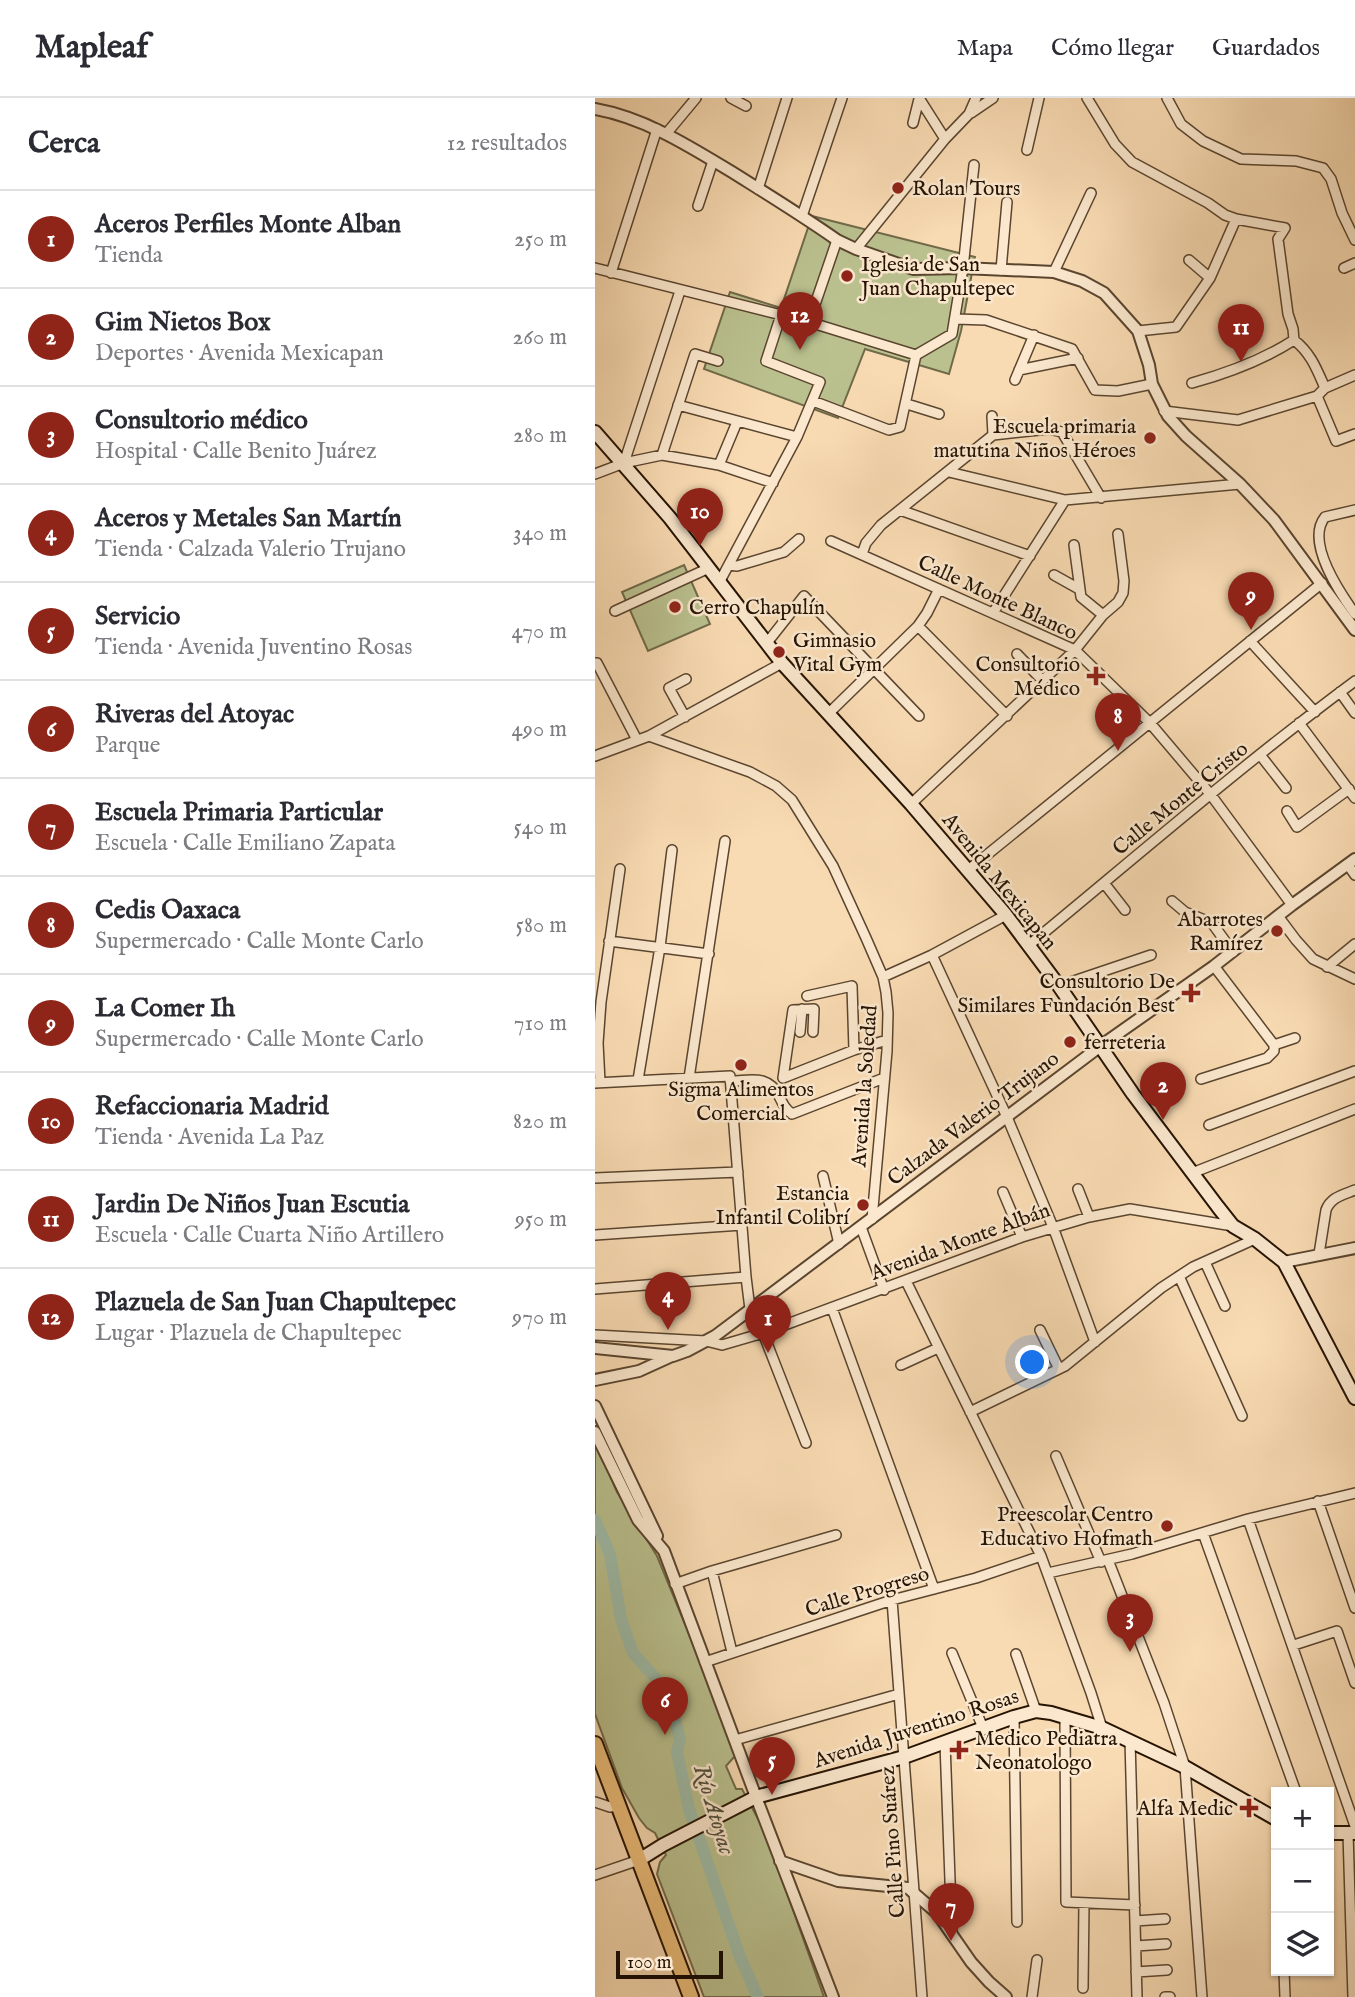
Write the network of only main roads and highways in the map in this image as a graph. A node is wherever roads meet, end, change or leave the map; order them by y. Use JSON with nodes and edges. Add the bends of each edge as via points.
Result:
{"nodes":[{"id":1,"x":595,"y":432,"type":"edge"},
{"id":2,"x":1355,"y":1398,"type":"edge"},
{"id":3,"x":595,"y":1744,"type":"edge"},
{"id":4,"x":1271,"y":1816,"type":"edge"},
{"id":5,"x":1353,"y":1831,"type":"edge"},
{"id":6,"x":1334,"y":1833,"type":"edge"},
{"id":7,"x":639,"y":1860,"type":"junction"},
{"id":8,"x":691,"y":1997,"type":"edge"}],
"edges":[{"from":1,"to":2,"type":"main road","name":"Avenida Mexicapan","via":[[782,663],[1006,915],[1217,1208],[1234,1226],[1285,1262]]},
{"from":3,"to":7,"type":"main road"},
{"from":4,"to":7,"type":"main road","name":"Avenida Juventino Rosas","via":[[1102,1728],[1036,1711],[904,1757],[752,1799]]},
{"from":5,"to":6,"type":"main road"},
{"from":7,"to":8,"type":"main road"}]}
